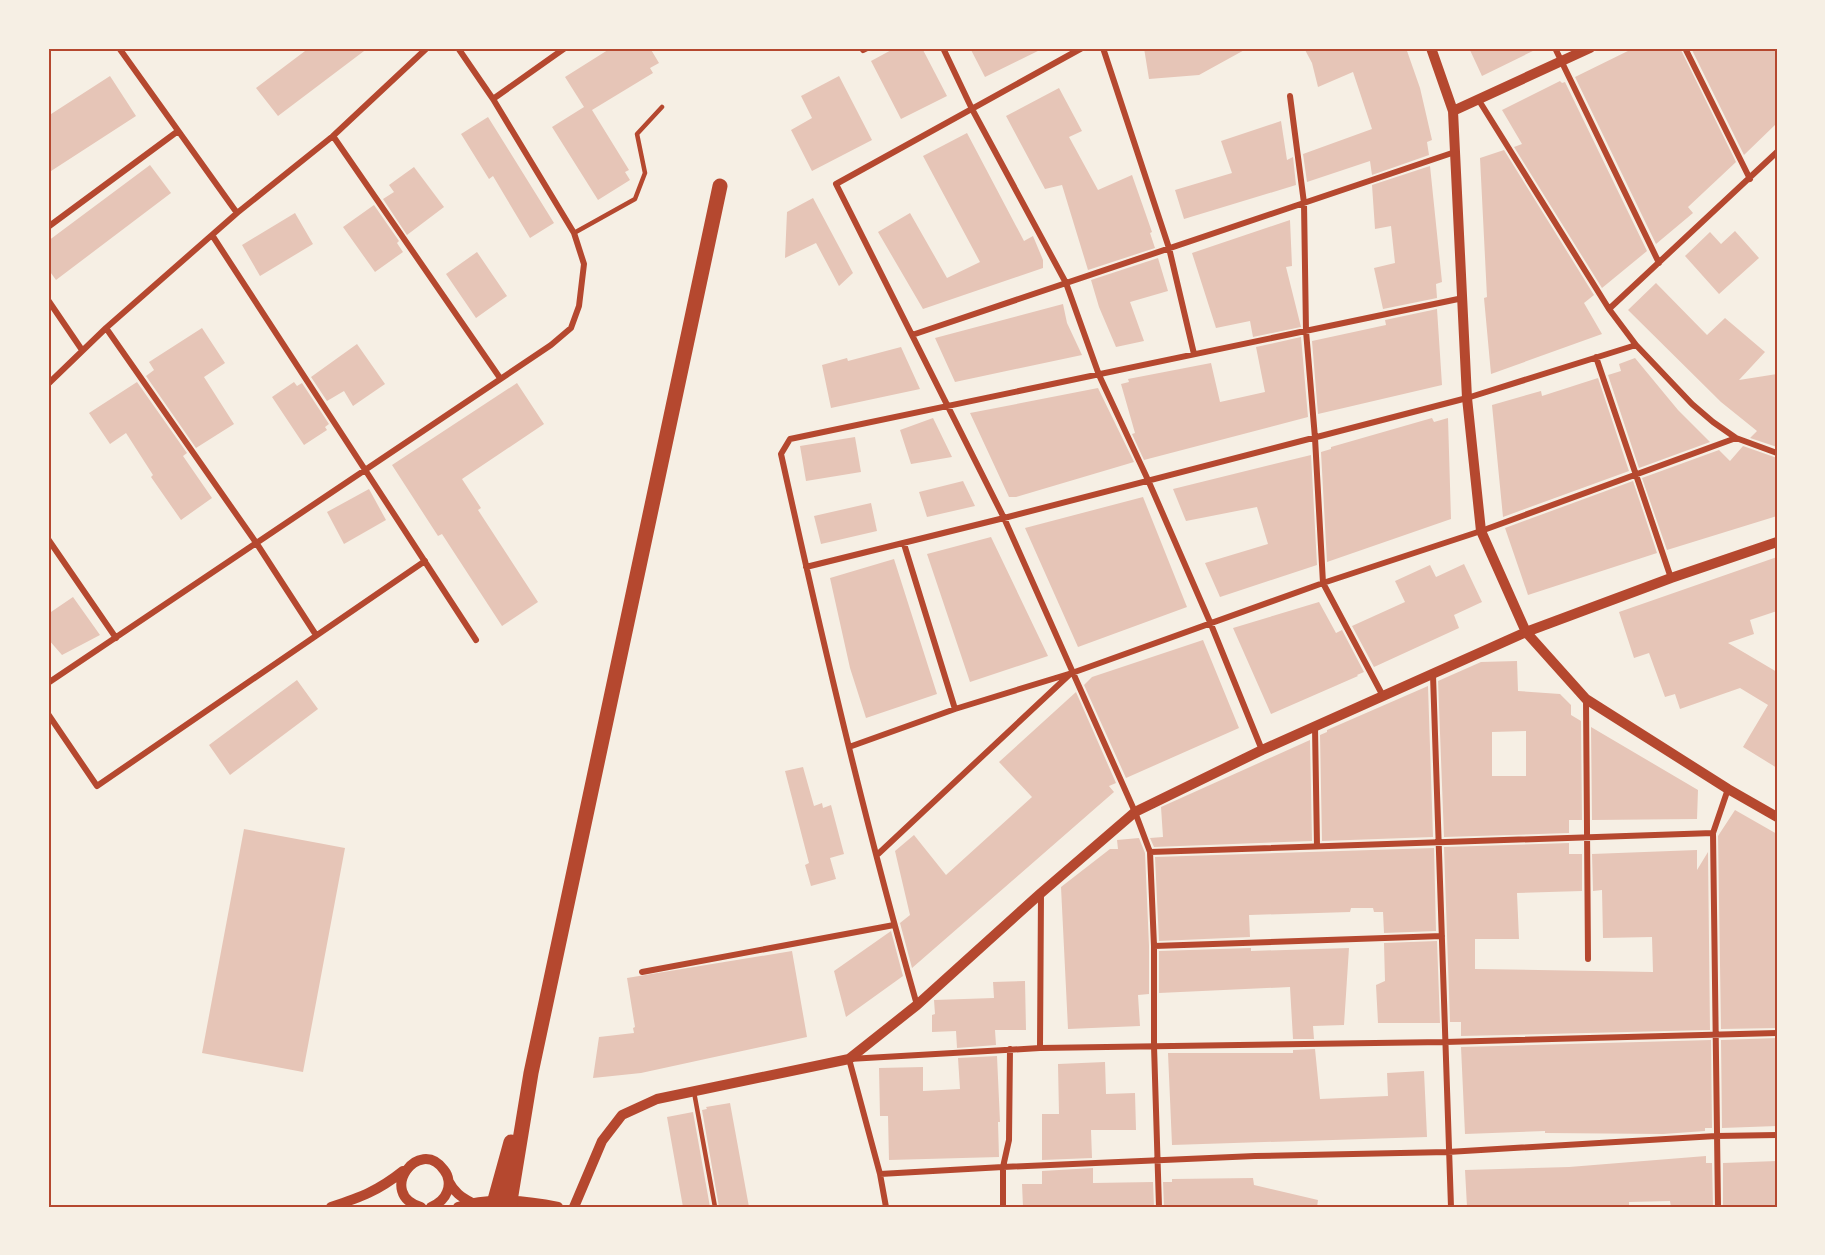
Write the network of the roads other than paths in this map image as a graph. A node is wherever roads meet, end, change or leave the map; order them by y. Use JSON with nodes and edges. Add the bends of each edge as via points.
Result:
{"nodes":[{"id":1,"x":119,"y":48,"type":"edge"},
{"id":2,"x":427,"y":48,"type":"edge"},
{"id":3,"x":458,"y":48,"type":"edge"},
{"id":4,"x":565,"y":48,"type":"edge"},
{"id":5,"x":943,"y":48,"type":"edge"},
{"id":6,"x":1082,"y":48,"type":"edge"},
{"id":7,"x":1103,"y":48,"type":"edge"},
{"id":8,"x":1431,"y":48,"type":"edge"},
{"id":9,"x":1555,"y":48,"type":"edge"},
{"id":10,"x":1590,"y":48,"type":"edge"},
{"id":11,"x":1685,"y":48,"type":"edge"},
{"id":12,"x":1561,"y":61,"type":"junction"},
{"id":13,"x":1290,"y":96,"type":"dead end"},
{"id":14,"x":493,"y":99,"type":"junction"},
{"id":15,"x":1478,"y":99,"type":"junction"},
{"id":16,"x":662,"y":107,"type":"dead end"},
{"id":17,"x":972,"y":109,"type":"junction"},
{"id":18,"x":1453,"y":111,"type":"junction"},
{"id":19,"x":178,"y":131,"type":"junction"},
{"id":20,"x":333,"y":136,"type":"junction"},
{"id":21,"x":1455,"y":152,"type":"junction"},
{"id":22,"x":1777,"y":152,"type":"edge"},
{"id":23,"x":1750,"y":179,"type":"junction"},
{"id":24,"x":720,"y":186,"type":"dead end"},
{"id":25,"x":1304,"y":202,"type":"junction"},
{"id":26,"x":237,"y":213,"type":"junction"},
{"id":27,"x":48,"y":226,"type":"edge"},
{"id":28,"x":574,"y":232,"type":"junction"},
{"id":29,"x":212,"y":235,"type":"junction"},
{"id":30,"x":1169,"y":248,"type":"junction"},
{"id":31,"x":1659,"y":263,"type":"junction"},
{"id":32,"x":1066,"y":283,"type":"junction"},
{"id":33,"x":1463,"y":298,"type":"junction"},
{"id":34,"x":48,"y":300,"type":"edge"},
{"id":35,"x":1609,"y":309,"type":"junction"},
{"id":36,"x":106,"y":328,"type":"junction"},
{"id":37,"x":1306,"y":331,"type":"junction"},
{"id":38,"x":912,"y":335,"type":"junction"},
{"id":39,"x":1636,"y":345,"type":"junction"},
{"id":40,"x":82,"y":350,"type":"junction"},
{"id":41,"x":1194,"y":354,"type":"junction"},
{"id":42,"x":1596,"y":357,"type":"junction"},
{"id":43,"x":1099,"y":375,"type":"junction"},
{"id":44,"x":500,"y":378,"type":"junction"},
{"id":45,"x":48,"y":384,"type":"edge"},
{"id":46,"x":1467,"y":398,"type":"junction"},
{"id":47,"x":946,"y":405,"type":"junction"},
{"id":48,"x":1315,"y":438,"type":"junction"},
{"id":49,"x":1736,"y":438,"type":"junction"},
{"id":50,"x":1777,"y":453,"type":"edge"},
{"id":51,"x":366,"y":469,"type":"junction"},
{"id":52,"x":1636,"y":474,"type":"junction"},
{"id":53,"x":1148,"y":480,"type":"junction"},
{"id":54,"x":1004,"y":518,"type":"junction"},
{"id":55,"x":1481,"y":531,"type":"junction"},
{"id":56,"x":48,"y":539,"type":"edge"},
{"id":57,"x":1777,"y":542,"type":"edge"},
{"id":58,"x":257,"y":544,"type":"junction"},
{"id":59,"x":904,"y":544,"type":"junction"},
{"id":60,"x":425,"y":561,"type":"junction"},
{"id":61,"x":806,"y":567,"type":"junction"},
{"id":62,"x":1671,"y":578,"type":"junction"},
{"id":63,"x":1323,"y":583,"type":"junction"},
{"id":64,"x":1210,"y":622,"type":"junction"},
{"id":65,"x":1526,"y":632,"type":"junction"},
{"id":66,"x":316,"y":635,"type":"junction"},
{"id":67,"x":116,"y":638,"type":"junction"},
{"id":68,"x":476,"y":640,"type":"dead end"},
{"id":69,"x":1072,"y":673,"type":"junction"},
{"id":70,"x":1433,"y":675,"type":"junction"},
{"id":71,"x":48,"y":683,"type":"edge"},
{"id":72,"x":1383,"y":697,"type":"junction"},
{"id":73,"x":1586,"y":699,"type":"junction"},
{"id":74,"x":955,"y":709,"type":"junction"},
{"id":75,"x":48,"y":714,"type":"edge"},
{"id":76,"x":1315,"y":727,"type":"junction"},
{"id":77,"x":849,"y":747,"type":"junction"},
{"id":78,"x":1262,"y":750,"type":"junction"},
{"id":79,"x":1728,"y":789,"type":"junction"},
{"id":80,"x":1136,"y":812,"type":"junction"},
{"id":81,"x":1777,"y":817,"type":"edge"},
{"id":82,"x":1713,"y":833,"type":"junction"},
{"id":83,"x":1587,"y":837,"type":"junction"},
{"id":84,"x":1438,"y":842,"type":"junction"},
{"id":85,"x":1317,"y":846,"type":"junction"},
{"id":86,"x":1150,"y":852,"type":"junction"},
{"id":87,"x":877,"y":855,"type":"junction"},
{"id":88,"x":1041,"y":893,"type":"junction"},
{"id":89,"x":894,"y":925,"type":"junction"},
{"id":90,"x":1442,"y":936,"type":"junction"},
{"id":91,"x":1154,"y":946,"type":"junction"},
{"id":92,"x":1588,"y":958,"type":"dead end"},
{"id":93,"x":642,"y":972,"type":"dead end"},
{"id":94,"x":917,"y":1005,"type":"junction"},
{"id":95,"x":1777,"y":1033,"type":"edge"},
{"id":96,"x":1716,"y":1035,"type":"junction"},
{"id":97,"x":1445,"y":1042,"type":"junction"},
{"id":98,"x":1154,"y":1046,"type":"junction"},
{"id":99,"x":1040,"y":1048,"type":"junction"},
{"id":100,"x":1010,"y":1049,"type":"junction"},
{"id":101,"x":849,"y":1059,"type":"junction"},
{"id":102,"x":531,"y":1073,"type":"junction"},
{"id":103,"x":694,"y":1092,"type":"junction"},
{"id":104,"x":1777,"y":1135,"type":"edge"},
{"id":105,"x":1716,"y":1136,"type":"junction"},
{"id":106,"x":1448,"y":1152,"type":"junction"},
{"id":107,"x":1158,"y":1160,"type":"junction"},
{"id":108,"x":408,"y":1167,"type":"junction"},
{"id":109,"x":1003,"y":1167,"type":"junction"},
{"id":110,"x":880,"y":1174,"type":"junction"},
{"id":111,"x":449,"y":1182,"type":"junction"},
{"id":112,"x":404,"y":1194,"type":"junction"},
{"id":113,"x":443,"y":1202,"type":"edge"},
{"id":114,"x":472,"y":1203,"type":"junction"},
{"id":115,"x":516,"y":1205,"type":"edge"},
{"id":116,"x":331,"y":1207,"type":"edge"},
{"id":117,"x":402,"y":1207,"type":"edge"},
{"id":118,"x":421,"y":1207,"type":"edge"},
{"id":119,"x":430,"y":1207,"type":"edge"},
{"id":120,"x":458,"y":1207,"type":"edge"},
{"id":121,"x":493,"y":1207,"type":"edge"},
{"id":122,"x":558,"y":1207,"type":"edge"},
{"id":123,"x":574,"y":1207,"type":"edge"},
{"id":124,"x":716,"y":1207,"type":"edge"},
{"id":125,"x":886,"y":1207,"type":"edge"},
{"id":126,"x":1003,"y":1207,"type":"edge"},
{"id":127,"x":1159,"y":1207,"type":"edge"},
{"id":128,"x":1451,"y":1207,"type":"edge"},
{"id":129,"x":1718,"y":1207,"type":"edge"}],
"edges":[{"from":1,"to":19,"type":"street"},
{"from":2,"to":20,"type":"street"},
{"from":3,"to":14,"type":"street"},
{"from":4,"to":14,"type":"street"},
{"from":5,"to":17,"type":"street"},
{"from":6,"to":17,"type":"street"},
{"from":7,"to":30,"type":"street"},
{"from":8,"to":18,"type":"street"},
{"from":9,"to":12,"type":"street"},
{"from":10,"to":12,"type":"street"},
{"from":11,"to":23,"type":"street"},
{"from":12,"to":15,"type":"street"},
{"from":12,"to":31,"type":"street"},
{"from":13,"to":25,"type":"street"},
{"from":14,"to":28,"type":"street"},
{"from":15,"to":18,"type":"street"},
{"from":15,"to":35,"type":"street"},
{"from":16,"to":28,"type":"lane","via":[[637,134],[645,173],[635,199]]},
{"from":17,"to":32,"type":"street"},
{"from":17,"to":38,"type":"street","via":[[836,184]]},
{"from":18,"to":21,"type":"street"},
{"from":19,"to":26,"type":"street"},
{"from":19,"to":27,"type":"street"},
{"from":20,"to":26,"type":"street"},
{"from":20,"to":44,"type":"street"},
{"from":21,"to":25,"type":"street"},
{"from":21,"to":33,"type":"street"},
{"from":22,"to":23,"type":"street"},
{"from":23,"to":31,"type":"street"},
{"from":24,"to":102,"type":"main road"},
{"from":25,"to":30,"type":"street"},
{"from":25,"to":37,"type":"street"},
{"from":26,"to":29,"type":"street"},
{"from":28,"to":44,"type":"street","via":[[584,264],[579,306],[570,328]]},
{"from":29,"to":36,"type":"street"},
{"from":29,"to":51,"type":"street"},
{"from":30,"to":32,"type":"street"},
{"from":30,"to":41,"type":"street"},
{"from":31,"to":35,"type":"street"},
{"from":32,"to":38,"type":"street"},
{"from":32,"to":43,"type":"street"},
{"from":33,"to":37,"type":"street"},
{"from":33,"to":46,"type":"street"},
{"from":34,"to":40,"type":"street"},
{"from":35,"to":39,"type":"street"},
{"from":36,"to":40,"type":"street"},
{"from":36,"to":58,"type":"street"},
{"from":37,"to":41,"type":"street"},
{"from":37,"to":48,"type":"street"},
{"from":38,"to":47,"type":"street"},
{"from":39,"to":42,"type":"street"},
{"from":39,"to":49,"type":"street","via":[[1692,404]]},
{"from":40,"to":45,"type":"street"},
{"from":41,"to":43,"type":"street"},
{"from":42,"to":46,"type":"street"},
{"from":42,"to":52,"type":"street"},
{"from":43,"to":47,"type":"street"},
{"from":43,"to":53,"type":"street"},
{"from":44,"to":51,"type":"street"},
{"from":46,"to":48,"type":"street"},
{"from":46,"to":55,"type":"street"},
{"from":47,"to":54,"type":"street"},
{"from":47,"to":61,"type":"street","via":[[790,439],[781,454]]},
{"from":48,"to":53,"type":"street"},
{"from":48,"to":63,"type":"street"},
{"from":49,"to":50,"type":"street"},
{"from":49,"to":52,"type":"street"},
{"from":51,"to":58,"type":"street"},
{"from":51,"to":60,"type":"street"},
{"from":52,"to":55,"type":"street"},
{"from":52,"to":62,"type":"street"},
{"from":53,"to":54,"type":"street"},
{"from":53,"to":64,"type":"street"},
{"from":54,"to":59,"type":"street"},
{"from":54,"to":69,"type":"street"},
{"from":55,"to":63,"type":"street"},
{"from":55,"to":65,"type":"street"},
{"from":56,"to":67,"type":"street"},
{"from":57,"to":62,"type":"street"},
{"from":58,"to":66,"type":"street"},
{"from":58,"to":67,"type":"street"},
{"from":59,"to":61,"type":"street"},
{"from":59,"to":74,"type":"street"},
{"from":60,"to":66,"type":"street"},
{"from":60,"to":68,"type":"street"},
{"from":61,"to":77,"type":"street"},
{"from":62,"to":65,"type":"street"},
{"from":63,"to":64,"type":"street"},
{"from":63,"to":72,"type":"street"},
{"from":64,"to":69,"type":"street"},
{"from":64,"to":78,"type":"street"},
{"from":65,"to":70,"type":"street"},
{"from":65,"to":73,"type":"street"},
{"from":66,"to":75,"type":"street","via":[[97,786]]},
{"from":67,"to":71,"type":"street"},
{"from":69,"to":74,"type":"street"},
{"from":69,"to":80,"type":"street"},
{"from":69,"to":87,"type":"street"},
{"from":70,"to":72,"type":"street"},
{"from":70,"to":84,"type":"street"},
{"from":72,"to":76,"type":"street"},
{"from":73,"to":79,"type":"street"},
{"from":73,"to":83,"type":"street"},
{"from":74,"to":77,"type":"street"},
{"from":76,"to":78,"type":"street"},
{"from":76,"to":85,"type":"street"},
{"from":77,"to":87,"type":"street"},
{"from":78,"to":80,"type":"street"},
{"from":79,"to":81,"type":"street"},
{"from":79,"to":82,"type":"street"},
{"from":80,"to":86,"type":"street"},
{"from":80,"to":88,"type":"street"},
{"from":82,"to":83,"type":"street"},
{"from":82,"to":96,"type":"street"},
{"from":83,"to":84,"type":"street"},
{"from":83,"to":92,"type":"street"},
{"from":84,"to":85,"type":"street"},
{"from":84,"to":90,"type":"street"},
{"from":85,"to":86,"type":"street"},
{"from":86,"to":91,"type":"street"},
{"from":87,"to":89,"type":"street"},
{"from":88,"to":94,"type":"street"},
{"from":88,"to":99,"type":"street"},
{"from":89,"to":93,"type":"street"},
{"from":89,"to":94,"type":"street"},
{"from":90,"to":91,"type":"street"},
{"from":90,"to":97,"type":"street"},
{"from":91,"to":98,"type":"street"},
{"from":94,"to":101,"type":"street"},
{"from":95,"to":96,"type":"street"},
{"from":96,"to":97,"type":"street"},
{"from":96,"to":105,"type":"street"},
{"from":97,"to":98,"type":"street"},
{"from":97,"to":106,"type":"street"},
{"from":98,"to":99,"type":"street"},
{"from":98,"to":107,"type":"street"},
{"from":99,"to":100,"type":"street"},
{"from":100,"to":101,"type":"street"},
{"from":100,"to":109,"type":"street","via":[[1009,1140]]},
{"from":101,"to":103,"type":"street"},
{"from":101,"to":110,"type":"street"},
{"from":102,"to":115,"type":"main road"},
{"from":102,"to":121,"type":"main road"},
{"from":103,"to":123,"type":"street","via":[[657,1099],[622,1115],[602,1142]]},
{"from":103,"to":124,"type":"lane"},
{"from":104,"to":105,"type":"street"},
{"from":105,"to":106,"type":"street"},
{"from":105,"to":129,"type":"street"},
{"from":106,"to":107,"type":"street"},
{"from":106,"to":128,"type":"street"},
{"from":107,"to":109,"type":"street"},
{"from":107,"to":127,"type":"street"},
{"from":108,"to":111,"type":"street","via":[[421,1160],[435,1162]]},
{"from":108,"to":112,"type":"street","via":[[402,1179]]},
{"from":108,"to":116,"type":"street","via":[[371,1194]]},
{"from":109,"to":110,"type":"street"},
{"from":109,"to":126,"type":"street"},
{"from":110,"to":125,"type":"street"},
{"from":111,"to":113,"type":"street"},
{"from":111,"to":114,"type":"street","via":[[453,1190]]},
{"from":112,"to":117,"type":"street"},
{"from":112,"to":118,"type":"street","via":[[408,1201]]},
{"from":113,"to":119,"type":"street"},
{"from":114,"to":115,"type":"street"},
{"from":114,"to":120,"type":"street"},
{"from":115,"to":122,"type":"street"}]}
